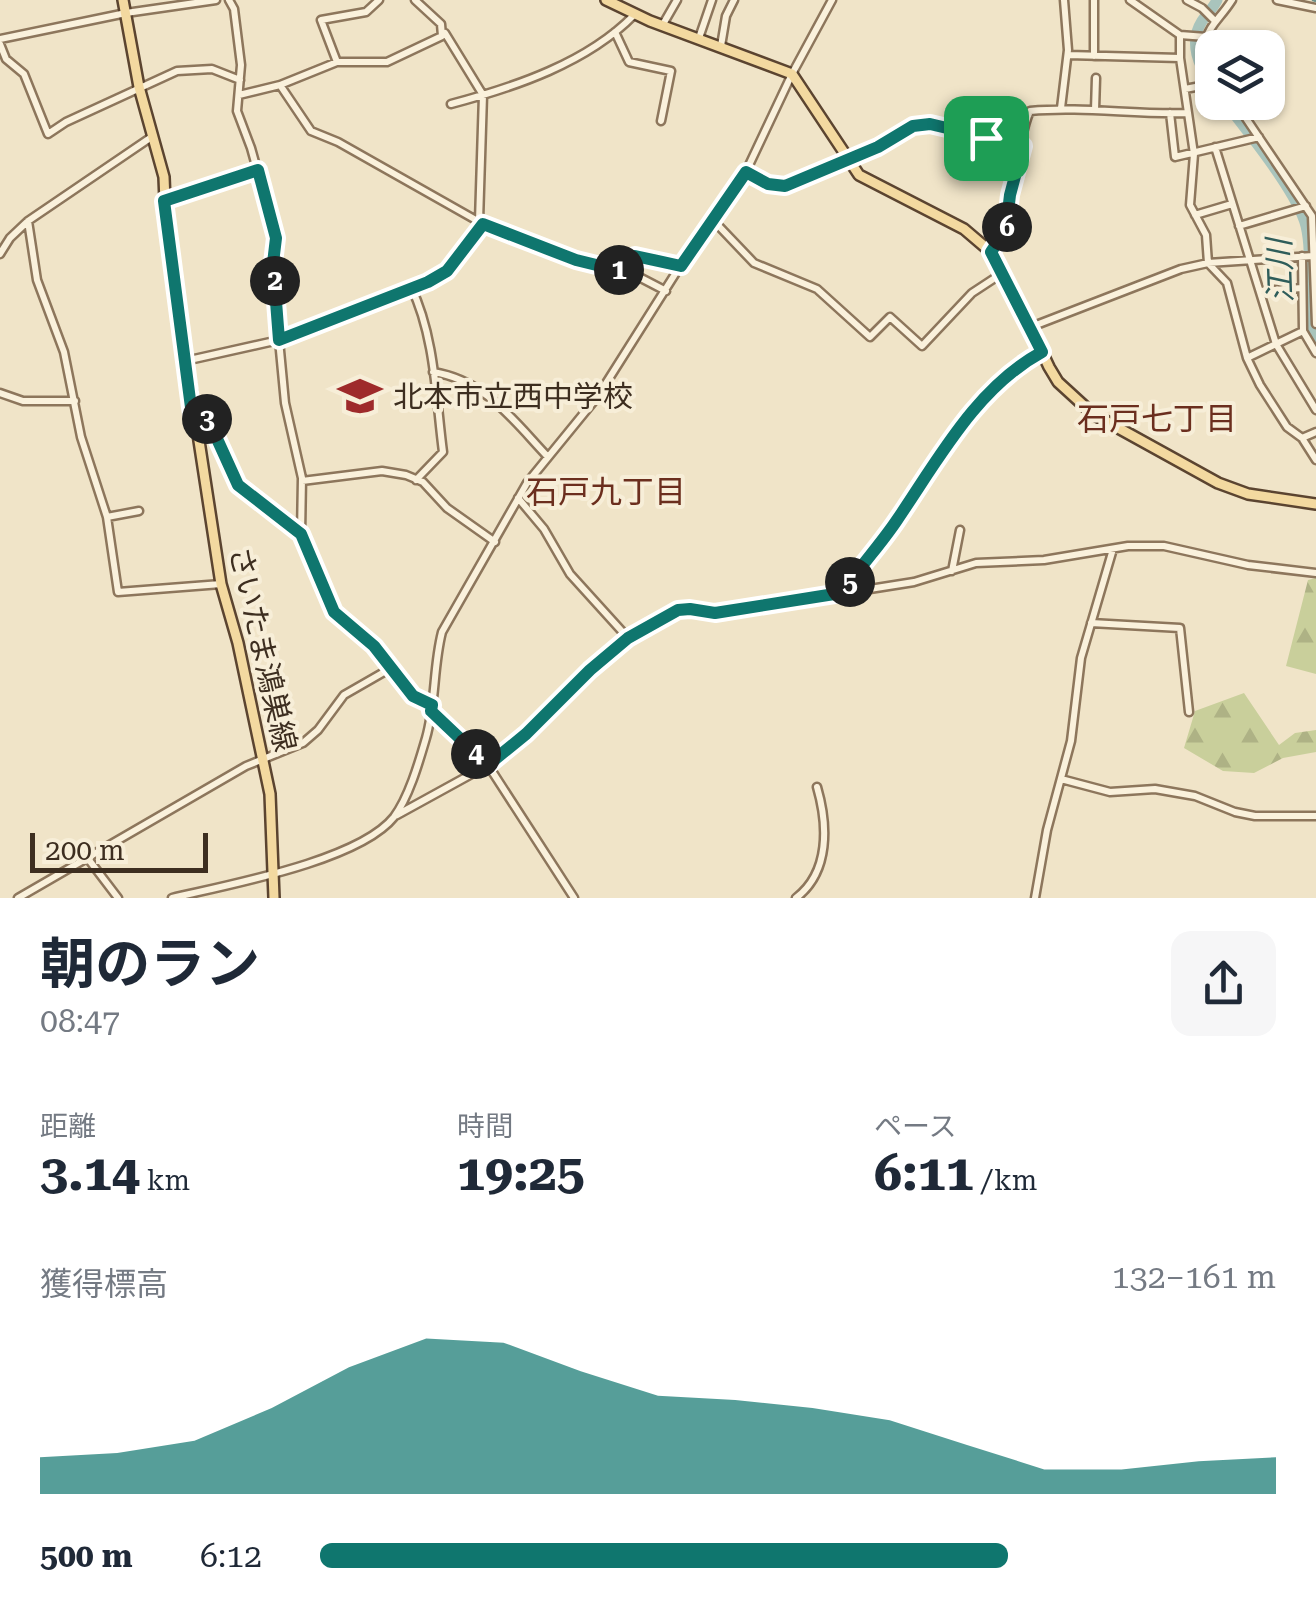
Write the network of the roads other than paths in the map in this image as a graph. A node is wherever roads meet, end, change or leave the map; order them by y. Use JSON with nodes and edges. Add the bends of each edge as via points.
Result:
{"nodes":[{"id":1,"x":123,"y":0,"type":"edge"},
{"id":2,"x":216,"y":0,"type":"edge"},
{"id":3,"x":229,"y":0,"type":"edge"},
{"id":4,"x":380,"y":0,"type":"edge"},
{"id":5,"x":415,"y":0,"type":"edge"},
{"id":6,"x":606,"y":0,"type":"edge"},
{"id":7,"x":677,"y":0,"type":"edge"},
{"id":8,"x":712,"y":0,"type":"edge"},
{"id":9,"x":734,"y":0,"type":"edge"},
{"id":10,"x":832,"y":0,"type":"edge"},
{"id":11,"x":1064,"y":0,"type":"edge"},
{"id":12,"x":1094,"y":0,"type":"edge"},
{"id":13,"x":1130,"y":0,"type":"edge"},
{"id":14,"x":1187,"y":0,"type":"edge"},
{"id":15,"x":1232,"y":0,"type":"edge"},
{"id":16,"x":1277,"y":0,"type":"edge"},
{"id":17,"x":1316,"y":8,"type":"edge"},
{"id":18,"x":126,"y":13,"type":"junction"},
{"id":19,"x":634,"y":14,"type":"junction"},
{"id":20,"x":1214,"y":21,"type":"junction"},
{"id":21,"x":662,"y":26,"type":"junction"},
{"id":22,"x":1210,"y":30,"type":"edge"},
{"id":23,"x":444,"y":32,"type":"junction"},
{"id":24,"x":615,"y":32,"type":"junction"},
{"id":25,"x":1180,"y":35,"type":"junction"},
{"id":26,"x":1195,"y":36,"type":"edge"},
{"id":27,"x":700,"y":38,"type":"junction"},
{"id":28,"x":0,"y":41,"type":"edge"},
{"id":29,"x":721,"y":46,"type":"junction"},
{"id":30,"x":1068,"y":55,"type":"junction"},
{"id":31,"x":1094,"y":56,"type":"junction"},
{"id":32,"x":1180,"y":58,"type":"junction"},
{"id":33,"x":336,"y":62,"type":"junction"},
{"id":34,"x":792,"y":74,"type":"junction"},
{"id":35,"x":1096,"y":78,"type":"dead end"},
{"id":36,"x":240,"y":80,"type":"junction"},
{"id":37,"x":280,"y":85,"type":"junction"},
{"id":38,"x":138,"y":87,"type":"junction"},
{"id":39,"x":1195,"y":87,"type":"edge"},
{"id":40,"x":1185,"y":89,"type":"junction"},
{"id":41,"x":239,"y":95,"type":"junction"},
{"id":42,"x":483,"y":95,"type":"junction"},
{"id":43,"x":451,"y":104,"type":"dead end"},
{"id":44,"x":1062,"y":108,"type":"junction"},
{"id":45,"x":1095,"y":110,"type":"junction"},
{"id":46,"x":1188,"y":112,"type":"junction"},
{"id":47,"x":1170,"y":114,"type":"junction"},
{"id":48,"x":1247,"y":120,"type":"edge"},
{"id":49,"x":661,"y":122,"type":"dead end"},
{"id":50,"x":153,"y":136,"type":"junction"},
{"id":51,"x":1259,"y":137,"type":"junction"},
{"id":52,"x":1023,"y":146,"type":"junction"},
{"id":53,"x":1215,"y":148,"type":"junction"},
{"id":54,"x":1194,"y":154,"type":"junction"},
{"id":55,"x":848,"y":160,"type":"junction"},
{"id":56,"x":258,"y":170,"type":"junction"},
{"id":57,"x":746,"y":172,"type":"junction"},
{"id":58,"x":164,"y":201,"type":"junction"},
{"id":59,"x":1232,"y":204,"type":"junction"},
{"id":60,"x":1306,"y":206,"type":"junction"},
{"id":61,"x":1195,"y":216,"type":"junction"},
{"id":62,"x":713,"y":220,"type":"junction"},
{"id":63,"x":28,"y":221,"type":"junction"},
{"id":64,"x":481,"y":223,"type":"junction"},
{"id":65,"x":1239,"y":226,"type":"junction"},
{"id":66,"x":991,"y":252,"type":"junction"},
{"id":67,"x":0,"y":254,"type":"edge"},
{"id":68,"x":1302,"y":256,"type":"junction"},
{"id":69,"x":1313,"y":256,"type":"junction"},
{"id":70,"x":1250,"y":260,"type":"junction"},
{"id":71,"x":1208,"y":263,"type":"junction"},
{"id":72,"x":681,"y":266,"type":"junction"},
{"id":73,"x":621,"y":271,"type":"junction"},
{"id":74,"x":1004,"y":272,"type":"junction"},
{"id":75,"x":411,"y":287,"type":"junction"},
{"id":76,"x":1302,"y":288,"type":"junction"},
{"id":77,"x":666,"y":291,"type":"junction"},
{"id":78,"x":1260,"y":291,"type":"junction"},
{"id":79,"x":1316,"y":324,"type":"edge"},
{"id":80,"x":1031,"y":327,"type":"junction"},
{"id":81,"x":1303,"y":331,"type":"junction"},
{"id":82,"x":279,"y":340,"type":"junction"},
{"id":83,"x":1276,"y":344,"type":"junction"},
{"id":84,"x":1042,"y":352,"type":"junction"},
{"id":85,"x":1316,"y":352,"type":"edge"},
{"id":86,"x":1246,"y":358,"type":"junction"},
{"id":87,"x":185,"y":361,"type":"junction"},
{"id":88,"x":432,"y":372,"type":"junction"},
{"id":89,"x":0,"y":393,"type":"edge"},
{"id":90,"x":75,"y":401,"type":"junction"},
{"id":91,"x":1316,"y":410,"type":"edge"},
{"id":92,"x":192,"y":415,"type":"junction"},
{"id":93,"x":1316,"y":432,"type":"edge"},
{"id":94,"x":1302,"y":438,"type":"junction"},
{"id":95,"x":548,"y":457,"type":"junction"},
{"id":96,"x":1316,"y":460,"type":"edge"},
{"id":97,"x":416,"y":480,"type":"junction"},
{"id":98,"x":302,"y":481,"type":"junction"},
{"id":99,"x":518,"y":498,"type":"junction"},
{"id":100,"x":1316,"y":504,"type":"edge"},
{"id":101,"x":139,"y":511,"type":"dead end"},
{"id":102,"x":107,"y":517,"type":"junction"},
{"id":103,"x":960,"y":530,"type":"dead end"},
{"id":104,"x":301,"y":534,"type":"junction"},
{"id":105,"x":495,"y":542,"type":"junction"},
{"id":106,"x":1113,"y":548,"type":"junction"},
{"id":107,"x":952,"y":571,"type":"junction"},
{"id":108,"x":1316,"y":573,"type":"edge"},
{"id":109,"x":220,"y":584,"type":"junction"},
{"id":110,"x":847,"y":592,"type":"junction"},
{"id":111,"x":1091,"y":623,"type":"junction"},
{"id":112,"x":628,"y":638,"type":"junction"},
{"id":113,"x":391,"y":668,"type":"junction"},
{"id":114,"x":431,"y":708,"type":"junction"},
{"id":115,"x":1189,"y":712,"type":"dead end"},
{"id":116,"x":263,"y":759,"type":"junction"},
{"id":117,"x":488,"y":765,"type":"junction"},
{"id":118,"x":1061,"y":779,"type":"junction"},
{"id":119,"x":817,"y":787,"type":"dead end"},
{"id":120,"x":396,"y":815,"type":"junction"},
{"id":121,"x":1316,"y":816,"type":"edge"},
{"id":122,"x":86,"y":856,"type":"junction"},
{"id":123,"x":271,"y":874,"type":"junction"},
{"id":124,"x":18,"y":898,"type":"edge"},
{"id":125,"x":118,"y":898,"type":"edge"},
{"id":126,"x":172,"y":898,"type":"edge"},
{"id":127,"x":274,"y":898,"type":"edge"},
{"id":128,"x":574,"y":898,"type":"edge"},
{"id":129,"x":796,"y":898,"type":"edge"},
{"id":130,"x":1035,"y":898,"type":"edge"}],
"edges":[{"from":1,"to":18,"type":"main road","name":"さいたま鴻巣線"},
{"from":2,"to":18,"type":"street"},
{"from":3,"to":36,"type":"street"},
{"from":4,"to":33,"type":"street","via":[[366,12],[322,20]]},
{"from":5,"to":23,"type":"street"},
{"from":6,"to":19,"type":"main road"},
{"from":7,"to":21,"type":"street"},
{"from":8,"to":27,"type":"street"},
{"from":9,"to":29,"type":"street"},
{"from":10,"to":34,"type":"street"},
{"from":11,"to":30,"type":"street"},
{"from":12,"to":31,"type":"street"},
{"from":13,"to":25,"type":"street"},
{"from":14,"to":20,"type":"street"},
{"from":15,"to":20,"type":"street"},
{"from":16,"to":17,"type":"street"},
{"from":18,"to":28,"type":"street"},
{"from":18,"to":38,"type":"main road","name":"さいたま鴻巣線"},
{"from":19,"to":21,"type":"main road"},
{"from":19,"to":24,"type":"street"},
{"from":20,"to":22,"type":"street"},
{"from":21,"to":27,"type":"main road"},
{"from":23,"to":33,"type":"street","via":[[386,62]]},
{"from":23,"to":42,"type":"street"},
{"from":24,"to":42,"type":"street","via":[[553,68]]},
{"from":24,"to":49,"type":"street","via":[[629,62],[671,71]]},
{"from":25,"to":26,"type":"street"},
{"from":25,"to":32,"type":"street"},
{"from":27,"to":29,"type":"main road"},
{"from":28,"to":38,"type":"street","via":[[6,60],[24,74],[48,134]]},
{"from":29,"to":34,"type":"main road"},
{"from":30,"to":31,"type":"street"},
{"from":30,"to":44,"type":"street"},
{"from":31,"to":32,"type":"street"},
{"from":32,"to":40,"type":"street"},
{"from":33,"to":37,"type":"street"},
{"from":34,"to":55,"type":"main road"},
{"from":34,"to":57,"type":"street"},
{"from":35,"to":45,"type":"street"},
{"from":36,"to":38,"type":"street","via":[[198,68]]},
{"from":36,"to":41,"type":"street"},
{"from":37,"to":41,"type":"street"},
{"from":37,"to":64,"type":"street","via":[[310,130]]},
{"from":38,"to":50,"type":"main road","name":"さいたま鴻巣線"},
{"from":39,"to":40,"type":"street"},
{"from":40,"to":46,"type":"street"},
{"from":41,"to":56,"type":"street","via":[[237,111]]},
{"from":42,"to":43,"type":"street"},
{"from":42,"to":64,"type":"street"},
{"from":44,"to":45,"type":"street"},
{"from":44,"to":52,"type":"street","via":[[1030,110]]},
{"from":45,"to":47,"type":"street"},
{"from":46,"to":47,"type":"street"},
{"from":46,"to":54,"type":"street"},
{"from":47,"to":54,"type":"street","via":[[1175,158]]},
{"from":48,"to":51,"type":"street"},
{"from":50,"to":58,"type":"main road","name":"さいたま鴻巣線"},
{"from":50,"to":63,"type":"street"},
{"from":51,"to":53,"type":"street"},
{"from":51,"to":60,"type":"street"},
{"from":52,"to":55,"type":"street","via":[[930,124],[913,126]]},
{"from":52,"to":66,"type":"street","via":[[1006,229]]},
{"from":53,"to":54,"type":"street"},
{"from":53,"to":59,"type":"street"},
{"from":54,"to":61,"type":"street"},
{"from":55,"to":57,"type":"street","via":[[785,186]]},
{"from":55,"to":66,"type":"main road","via":[[873,184],[964,229]]},
{"from":56,"to":58,"type":"street"},
{"from":56,"to":82,"type":"street","via":[[276,238]]},
{"from":57,"to":62,"type":"street"},
{"from":58,"to":87,"type":"main road","name":"さいたま鴻巣線"},
{"from":59,"to":61,"type":"street"},
{"from":59,"to":65,"type":"street"},
{"from":60,"to":65,"type":"street"},
{"from":60,"to":69,"type":"street"},
{"from":61,"to":71,"type":"street","via":[[1206,234]]},
{"from":62,"to":72,"type":"street"},
{"from":62,"to":74,"type":"street","via":[[754,264],[817,289],[870,336],[890,317],[922,346],[972,292]]},
{"from":63,"to":67,"type":"street"},
{"from":63,"to":90,"type":"street","via":[[36,280]]},
{"from":64,"to":73,"type":"street"},
{"from":64,"to":75,"type":"street","via":[[447,271]]},
{"from":65,"to":70,"type":"street"},
{"from":66,"to":74,"type":"main road"},
{"from":68,"to":69,"type":"street"},
{"from":68,"to":70,"type":"street"},
{"from":68,"to":76,"type":"street"},
{"from":69,"to":79,"type":"street"},
{"from":70,"to":71,"type":"street"},
{"from":70,"to":78,"type":"street"},
{"from":71,"to":80,"type":"street"},
{"from":71,"to":86,"type":"street","via":[[1227,283]]},
{"from":72,"to":73,"type":"street","via":[[635,256]]},
{"from":72,"to":77,"type":"street"},
{"from":73,"to":77,"type":"street"},
{"from":74,"to":80,"type":"main road"},
{"from":75,"to":82,"type":"street"},
{"from":75,"to":88,"type":"street"},
{"from":76,"to":78,"type":"street"},
{"from":76,"to":81,"type":"street"},
{"from":77,"to":95,"type":"street","via":[[598,396]]},
{"from":78,"to":83,"type":"street"},
{"from":80,"to":84,"type":"main road"},
{"from":81,"to":83,"type":"street"},
{"from":81,"to":85,"type":"street"},
{"from":82,"to":87,"type":"street"},
{"from":82,"to":98,"type":"street"},
{"from":83,"to":86,"type":"street"},
{"from":83,"to":91,"type":"street"},
{"from":84,"to":100,"type":"main road","via":[[1078,402],[1144,445],[1248,494]]},
{"from":84,"to":110,"type":"street","via":[[962,424]]},
{"from":86,"to":94,"type":"street","via":[[1287,427]]},
{"from":87,"to":92,"type":"main road","name":"さいたま鴻巣線"},
{"from":88,"to":95,"type":"street","via":[[489,394]]},
{"from":88,"to":97,"type":"street","via":[[443,452]]},
{"from":89,"to":90,"type":"street","via":[[24,401]]},
{"from":90,"to":102,"type":"street"},
{"from":92,"to":104,"type":"street","via":[[208,419],[238,485]]},
{"from":92,"to":109,"type":"main road","name":"さいたま鴻巣線"},
{"from":93,"to":94,"type":"street"},
{"from":94,"to":96,"type":"street"},
{"from":95,"to":99,"type":"street"},
{"from":97,"to":98,"type":"street","via":[[382,471]]},
{"from":97,"to":105,"type":"street"},
{"from":98,"to":104,"type":"street"},
{"from":99,"to":105,"type":"street"},
{"from":99,"to":112,"type":"street","via":[[570,574]]},
{"from":101,"to":102,"type":"street"},
{"from":102,"to":109,"type":"street","via":[[118,592]]},
{"from":103,"to":107,"type":"street"},
{"from":104,"to":113,"type":"street","via":[[334,612]]},
{"from":105,"to":114,"type":"street","via":[[442,632]]},
{"from":106,"to":107,"type":"street","via":[[976,562]]},
{"from":106,"to":108,"type":"street","via":[[1164,546],[1248,566]]},
{"from":106,"to":111,"type":"street"},
{"from":107,"to":110,"type":"street"},
{"from":109,"to":116,"type":"main road","name":"さいたま鴻巣線"},
{"from":110,"to":112,"type":"street","via":[[715,613],[678,610]]},
{"from":111,"to":115,"type":"street","via":[[1180,628]]},
{"from":111,"to":118,"type":"street"},
{"from":112,"to":117,"type":"street"},
{"from":113,"to":114,"type":"street"},
{"from":113,"to":116,"type":"street","via":[[344,695],[311,738]]},
{"from":114,"to":117,"type":"street"},
{"from":114,"to":120,"type":"street"},
{"from":116,"to":122,"type":"street"},
{"from":116,"to":123,"type":"main road","name":"さいたま鴻巣線"},
{"from":117,"to":120,"type":"street"},
{"from":117,"to":128,"type":"street"},
{"from":118,"to":121,"type":"street","via":[[1110,792],[1156,789],[1195,796],[1254,816]]},
{"from":118,"to":130,"type":"street"},
{"from":119,"to":129,"type":"street","via":[[826,833],[809,888]]},
{"from":120,"to":123,"type":"street","via":[[334,854]]},
{"from":122,"to":124,"type":"street"},
{"from":122,"to":125,"type":"street"},
{"from":123,"to":126,"type":"street"},
{"from":123,"to":127,"type":"main road","name":"さいたま鴻巣線"}]}
